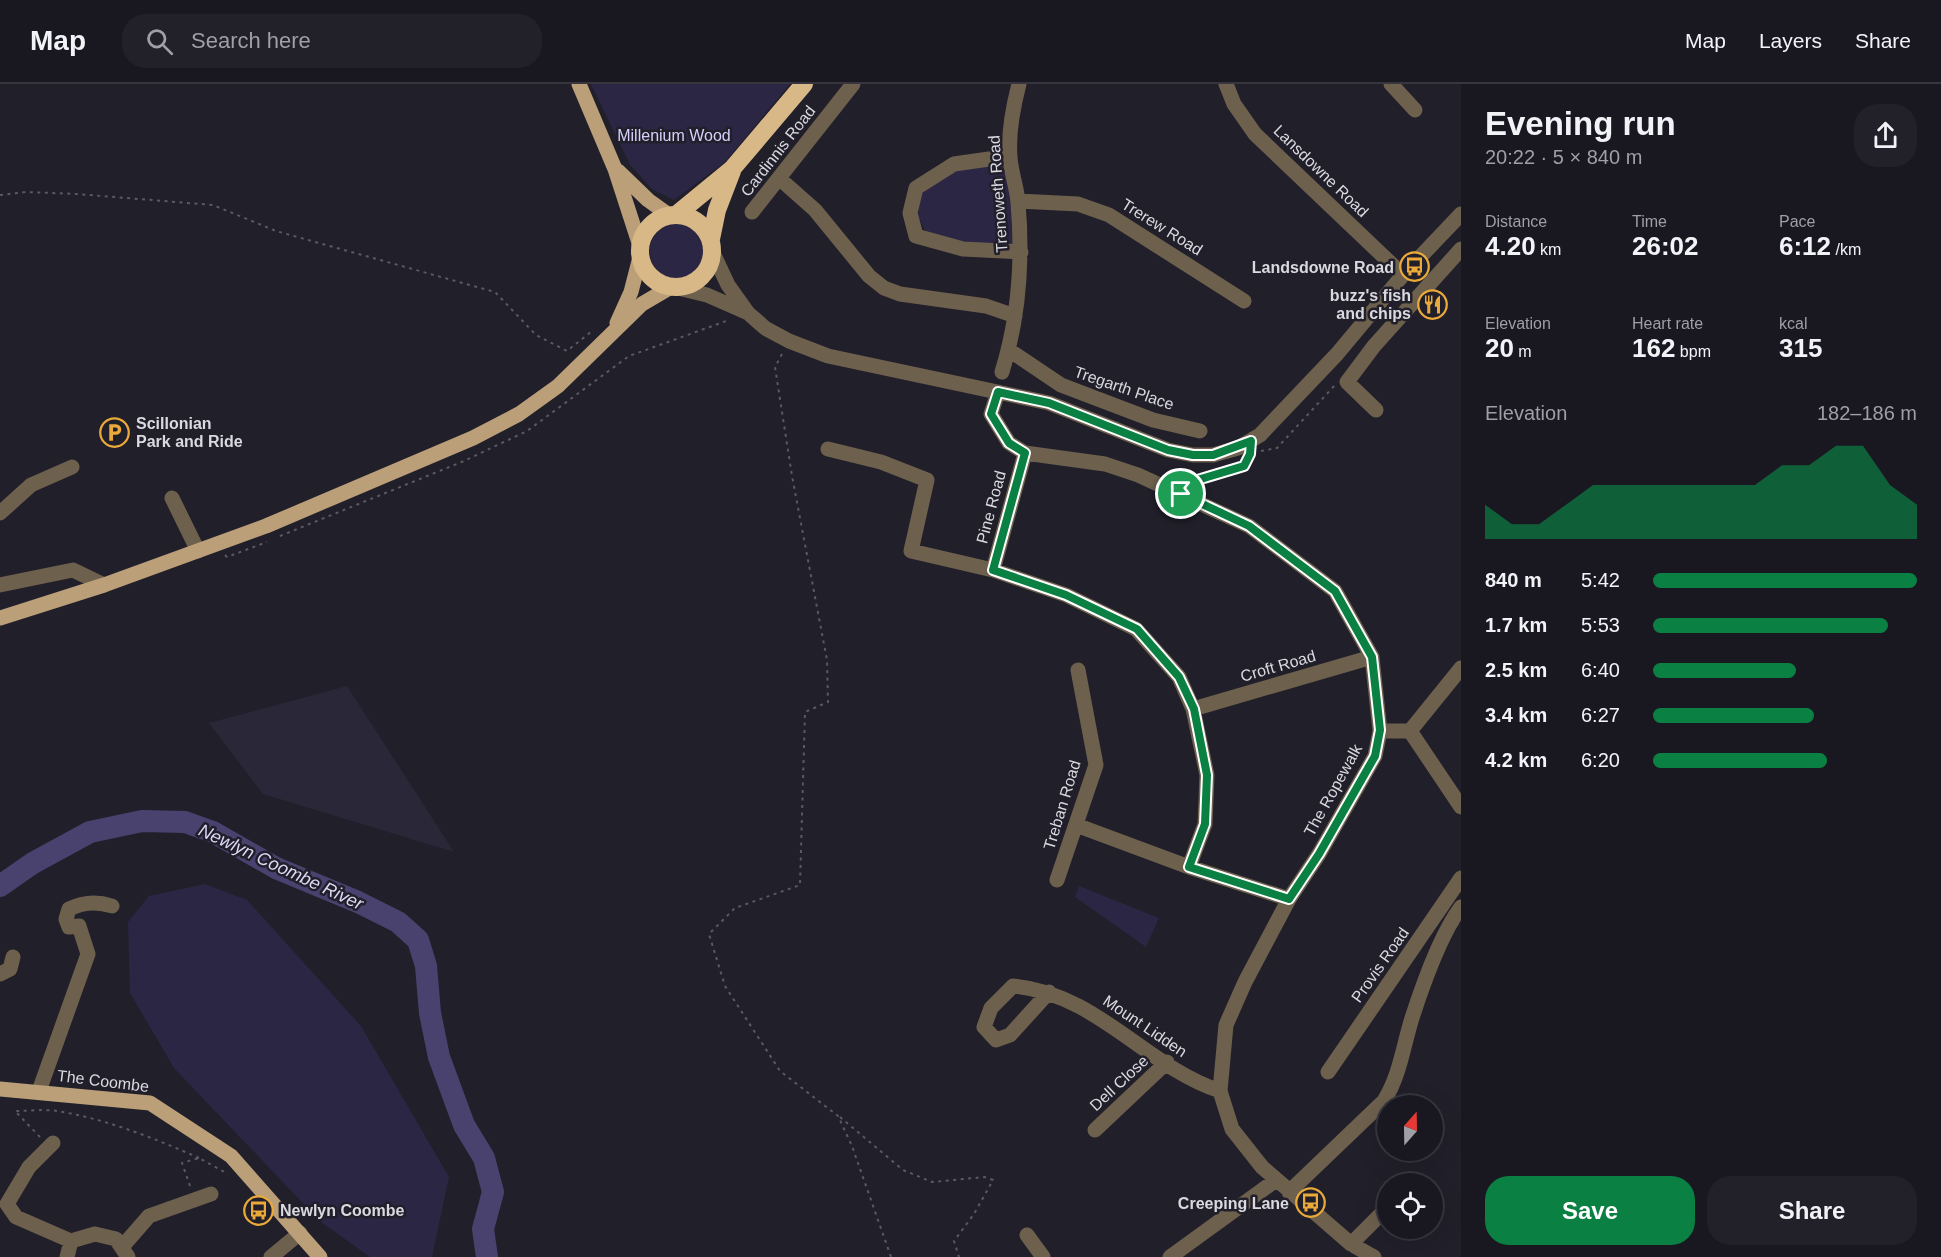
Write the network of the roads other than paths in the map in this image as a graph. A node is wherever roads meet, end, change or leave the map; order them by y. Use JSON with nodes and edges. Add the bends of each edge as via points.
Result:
{"nodes":[{"id":1,"x":579,"y":84,"type":"edge"},
{"id":2,"x":804,"y":84,"type":"edge"},
{"id":3,"x":853,"y":84,"type":"edge"},
{"id":4,"x":1019,"y":84,"type":"edge"},
{"id":5,"x":1226,"y":84,"type":"edge"},
{"id":6,"x":1391,"y":84,"type":"edge"},
{"id":7,"x":1415,"y":110,"type":"dead end"},
{"id":8,"x":1010,"y":156,"type":"junction"},
{"id":9,"x":615,"y":168,"type":"junction"},
{"id":10,"x":732,"y":169,"type":"junction"},
{"id":11,"x":780,"y":179,"type":"junction"},
{"id":12,"x":1018,"y":201,"type":"junction"},
{"id":13,"x":752,"y":212,"type":"dead end"},
{"id":14,"x":1461,"y":214,"type":"edge"},
{"id":15,"x":672,"y":215,"type":"junction"},
{"id":16,"x":712,"y":246,"type":"junction"},
{"id":17,"x":1461,"y":249,"type":"edge"},
{"id":18,"x":640,"y":251,"type":"junction"},
{"id":19,"x":1021,"y":252,"type":"junction"},
{"id":20,"x":1403,"y":275,"type":"junction"},
{"id":21,"x":675,"y":287,"type":"junction"},
{"id":22,"x":1244,"y":301,"type":"dead end"},
{"id":23,"x":748,"y":313,"type":"junction"},
{"id":24,"x":1015,"y":316,"type":"junction"},
{"id":25,"x":607,"y":327,"type":"junction"},
{"id":26,"x":1009,"y":350,"type":"junction"},
{"id":27,"x":1002,"y":372,"type":"dead end"},
{"id":28,"x":998,"y":392,"type":"junction"},
{"id":29,"x":1376,"y":410,"type":"dead end"},
{"id":30,"x":1200,"y":431,"type":"dead end"},
{"id":31,"x":828,"y":449,"type":"dead end"},
{"id":32,"x":1025,"y":453,"type":"junction"},
{"id":33,"x":72,"y":467,"type":"dead end"},
{"id":34,"x":172,"y":498,"type":"dead end"},
{"id":35,"x":0,"y":513,"type":"edge"},
{"id":36,"x":198,"y":551,"type":"junction"},
{"id":37,"x":993,"y":570,"type":"junction"},
{"id":38,"x":0,"y":585,"type":"edge"},
{"id":39,"x":104,"y":585,"type":"junction"},
{"id":40,"x":0,"y":618,"type":"edge"},
{"id":41,"x":1372,"y":657,"type":"junction"},
{"id":42,"x":1461,"y":668,"type":"edge"},
{"id":43,"x":1078,"y":670,"type":"dead end"},
{"id":44,"x":1194,"y":709,"type":"junction"},
{"id":45,"x":1380,"y":730,"type":"junction"},
{"id":46,"x":1410,"y":731,"type":"junction"},
{"id":47,"x":1461,"y":807,"type":"edge"},
{"id":48,"x":1076,"y":825,"type":"junction"},
{"id":49,"x":1189,"y":867,"type":"junction"},
{"id":50,"x":1461,"y":878,"type":"edge"},
{"id":51,"x":1057,"y":880,"type":"dead end"},
{"id":52,"x":1289,"y":899,"type":"junction"},
{"id":53,"x":112,"y":906,"type":"dead end"},
{"id":54,"x":1461,"y":907,"type":"edge"},
{"id":55,"x":14,"y":957,"type":"dead end"},
{"id":56,"x":0,"y":974,"type":"edge"},
{"id":57,"x":1049,"y":992,"type":"dead end"},
{"id":58,"x":1167,"y":1062,"type":"junction"},
{"id":59,"x":1328,"y":1072,"type":"dead end"},
{"id":60,"x":0,"y":1089,"type":"edge"},
{"id":61,"x":1220,"y":1090,"type":"junction"},
{"id":62,"x":39,"y":1091,"type":"junction"},
{"id":63,"x":1095,"y":1130,"type":"dead end"},
{"id":64,"x":47,"y":1140,"type":"road end"},
{"id":65,"x":1276,"y":1180,"type":"junction"},
{"id":66,"x":1290,"y":1192,"type":"junction"},
{"id":67,"x":211,"y":1194,"type":"dead end"},
{"id":68,"x":1377,"y":1218,"type":"edge"},
{"id":69,"x":300,"y":1233,"type":"junction"},
{"id":70,"x":1027,"y":1235,"type":"dead end"},
{"id":71,"x":71,"y":1241,"type":"junction"},
{"id":72,"x":1351,"y":1244,"type":"junction"},
{"id":73,"x":125,"y":1252,"type":"edge"},
{"id":74,"x":1176,"y":1255,"type":"edge"},
{"id":75,"x":67,"y":1257,"type":"edge"},
{"id":76,"x":271,"y":1257,"type":"edge"},
{"id":77,"x":320,"y":1257,"type":"edge"},
{"id":78,"x":1043,"y":1257,"type":"edge"},
{"id":79,"x":1374,"y":1257,"type":"edge"}],
"edges":[{"from":1,"to":9,"type":"main road"},
{"from":2,"to":10,"type":"highway"},
{"from":3,"to":11,"type":"street","name":"Cardinnis Road"},
{"from":4,"to":8,"type":"street","name":"Trenoweth Road","via":[[1012,112]]},
{"from":5,"to":20,"type":"street","name":"Lansdowne Road","via":[[1234,104],[1255,134]]},
{"from":6,"to":7,"type":"street"},
{"from":8,"to":12,"type":"street","name":"Trenoweth Road"},
{"from":8,"to":19,"type":"street","via":[[954,164],[916,188],[910,213],[916,236],[963,249]]},
{"from":9,"to":15,"type":"main road","via":[[648,200]]},
{"from":9,"to":18,"type":"main road"},
{"from":10,"to":15,"type":"highway"},
{"from":10,"to":16,"type":"highway","via":[[723,191]]},
{"from":11,"to":13,"type":"street","name":"Cardinnis Road"},
{"from":11,"to":24,"type":"street","via":[[815,210],[869,276],[884,288],[900,294],[986,306]]},
{"from":12,"to":19,"type":"street","name":"Trenoweth Road"},
{"from":12,"to":22,"type":"street","name":"Trerew Road","via":[[1078,204],[1110,215]]},
{"from":14,"to":20,"type":"street"},
{"from":15,"to":16,"type":"highway","via":[[694,219],[704,228]]},
{"from":15,"to":18,"type":"highway","via":[[650,226]]},
{"from":16,"to":21,"type":"highway","via":[[704,276]]},
{"from":16,"to":23,"type":"street","via":[[728,285]]},
{"from":17,"to":29,"type":"street","via":[[1347,382]]},
{"from":18,"to":21,"type":"highway","via":[[651,277]]},
{"from":18,"to":25,"type":"main road","via":[[631,292]]},
{"from":19,"to":24,"type":"street","name":"Trenoweth Road"},
{"from":20,"to":28,"type":"street","via":[[1337,354],[1250,447],[1213,455],[1168,450],[1049,403]]},
{"from":21,"to":23,"type":"street","via":[[707,295]]},
{"from":21,"to":25,"type":"main road"},
{"from":23,"to":28,"type":"street","via":[[789,341],[828,356]]},
{"from":24,"to":26,"type":"street","name":"Trenoweth Road"},
{"from":25,"to":36,"type":"main road","via":[[558,386],[519,414],[473,438]]},
{"from":26,"to":27,"type":"street","name":"Trenoweth Road"},
{"from":26,"to":30,"type":"street","name":"Tregarth Place","via":[[1061,385],[1153,420]]},
{"from":28,"to":32,"type":"street","via":[[991,414],[1009,443]]},
{"from":31,"to":37,"type":"street","via":[[881,462],[927,480],[911,551]]},
{"from":32,"to":37,"type":"street","name":"Pine Road"},
{"from":32,"to":41,"type":"street","name":"The Ropewalk","via":[[1105,464],[1249,526],[1335,591]]},
{"from":33,"to":35,"type":"street","via":[[31,485]]},
{"from":34,"to":36,"type":"street"},
{"from":36,"to":39,"type":"main road"},
{"from":37,"to":44,"type":"street","via":[[1066,595],[1137,629],[1179,677]]},
{"from":38,"to":39,"type":"street","via":[[73,570]]},
{"from":39,"to":40,"type":"main road"},
{"from":41,"to":44,"type":"street","name":"Croft Road"},
{"from":41,"to":45,"type":"street","name":"The Ropewalk"},
{"from":42,"to":46,"type":"street"},
{"from":43,"to":48,"type":"street","name":"Treban Road","via":[[1096,765]]},
{"from":44,"to":49,"type":"street","via":[[1207,775],[1205,824]]},
{"from":45,"to":46,"type":"street"},
{"from":45,"to":52,"type":"street","name":"The Ropewalk","via":[[1375,756]]},
{"from":46,"to":47,"type":"street"},
{"from":48,"to":49,"type":"street"},
{"from":48,"to":51,"type":"street","name":"Treban Road"},
{"from":49,"to":52,"type":"street"},
{"from":50,"to":59,"type":"street","name":"Provis Road"},
{"from":52,"to":61,"type":"street","name":"The Ropewalk","via":[[1226,1025]]},
{"from":53,"to":62,"type":"street","via":[[99,902],[69,909],[67,923],[69,927],[79,926],[87,954]]},
{"from":54,"to":66,"type":"street","via":[[1438,949],[1413,1017],[1395,1083],[1384,1101]]},
{"from":55,"to":56,"type":"street","via":[[10,969]]},
{"from":57,"to":58,"type":"street","name":"Mount Lidden","via":[[1092,1012]]},
{"from":58,"to":61,"type":"street","name":"Mount Lidden","via":[[1198,1083]]},
{"from":58,"to":63,"type":"street","name":"Dell Close"},
{"from":60,"to":62,"type":"main road","name":"The Coombe"},
{"from":61,"to":65,"type":"street","via":[[1232,1129]]},
{"from":62,"to":69,"type":"main road","name":"The Coombe","via":[[150,1103],[231,1156]]},
{"from":64,"to":71,"type":"street","via":[[7,1204],[16,1217]]},
{"from":65,"to":66,"type":"street"},
{"from":65,"to":74,"type":"street"},
{"from":66,"to":72,"type":"street"},
{"from":67,"to":73,"type":"street","via":[[149,1216]]},
{"from":68,"to":72,"type":"street"},
{"from":69,"to":76,"type":"street"},
{"from":69,"to":77,"type":"main road","name":"The Coombe"},
{"from":70,"to":78,"type":"street"},
{"from":71,"to":73,"type":"street","via":[[95,1234],[116,1239]]},
{"from":71,"to":75,"type":"street"},
{"from":72,"to":79,"type":"street"}]}
